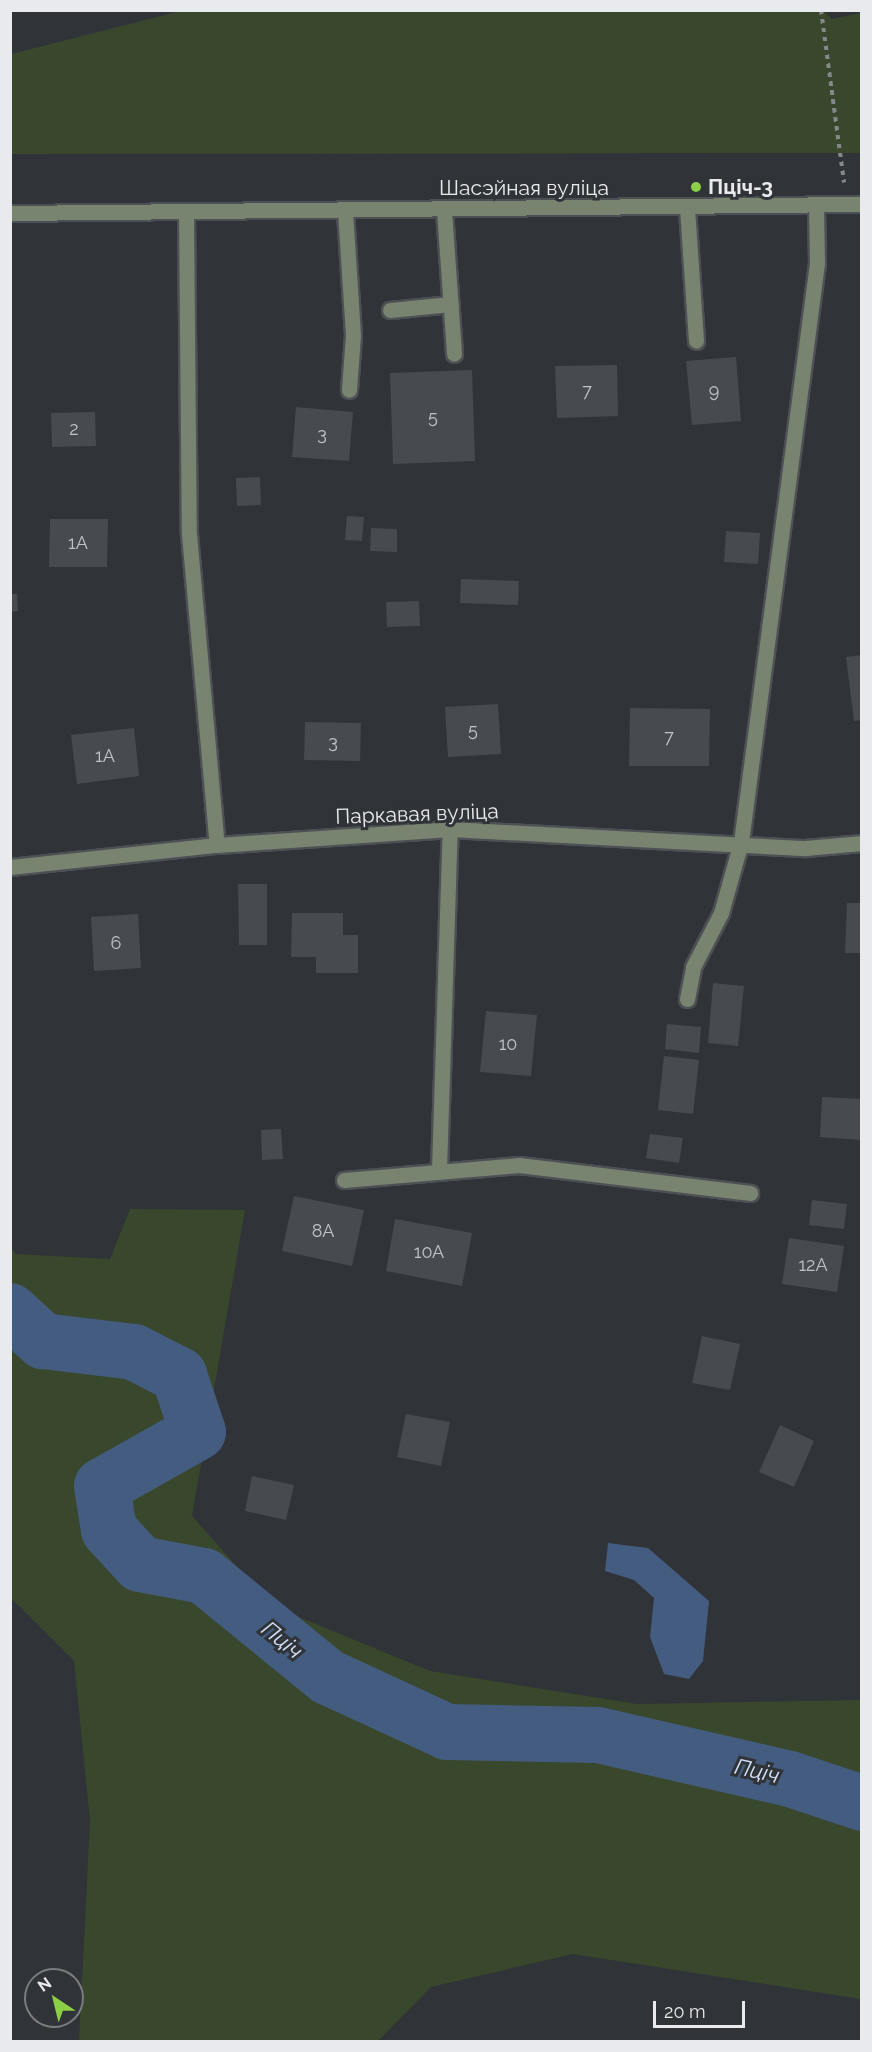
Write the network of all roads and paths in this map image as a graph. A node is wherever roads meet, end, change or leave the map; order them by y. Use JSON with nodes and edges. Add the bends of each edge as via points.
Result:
{"nodes":[{"id":1,"x":821,"y":10,"type":"edge"},
{"id":2,"x":855,"y":204,"type":"edge"},
{"id":3,"x":816,"y":206,"type":"junction"},
{"id":4,"x":687,"y":208,"type":"junction"},
{"id":5,"x":444,"y":210,"type":"junction"},
{"id":6,"x":345,"y":211,"type":"junction"},
{"id":7,"x":186,"y":212,"type":"junction"},
{"id":8,"x":10,"y":213,"type":"edge"},
{"id":9,"x":452,"y":304,"type":"junction"},
{"id":10,"x":390,"y":310,"type":"dead end"},
{"id":11,"x":696,"y":341,"type":"dead end"},
{"id":12,"x":454,"y":354,"type":"dead end"},
{"id":13,"x":349,"y":390,"type":"dead end"},
{"id":14,"x":450,"y":829,"type":"junction"},
{"id":15,"x":741,"y":842,"type":"junction"},
{"id":16,"x":861,"y":843,"type":"edge"},
{"id":17,"x":217,"y":845,"type":"junction"},
{"id":18,"x":10,"y":867,"type":"edge"},
{"id":19,"x":687,"y":999,"type":"dead end"},
{"id":20,"x":439,"y":1170,"type":"junction"},
{"id":21,"x":345,"y":1180,"type":"dead end"},
{"id":22,"x":750,"y":1193,"type":"dead end"}],
"edges":[{"from":1,"to":2,"type":"path"},
{"from":2,"to":3,"type":"street","name":"Шасэйная вуліца"},
{"from":3,"to":4,"type":"street","name":"Шасэйная вуліца"},
{"from":3,"to":15,"type":"street","via":[[817,263]]},
{"from":4,"to":5,"type":"street","name":"Шасэйная вуліца"},
{"from":4,"to":11,"type":"street"},
{"from":5,"to":6,"type":"street","name":"Шасэйная вуліца"},
{"from":5,"to":9,"type":"street"},
{"from":6,"to":7,"type":"street","name":"Шасэйная вуліца"},
{"from":6,"to":13,"type":"street","via":[[353,335]]},
{"from":7,"to":8,"type":"street","name":"Шасэйная вуліца"},
{"from":7,"to":17,"type":"street","via":[[189,534]]},
{"from":9,"to":10,"type":"street"},
{"from":9,"to":12,"type":"street"},
{"from":14,"to":15,"type":"street","name":"Паркавая вуліца"},
{"from":14,"to":17,"type":"street","name":"Паркавая вуліца"},
{"from":14,"to":20,"type":"street"},
{"from":15,"to":16,"type":"street","name":"Паркавая вуліца","via":[[805,848]]},
{"from":15,"to":19,"type":"street","via":[[721,912],[693,967]]},
{"from":17,"to":18,"type":"street","name":"Паркавая вуліца"},
{"from":20,"to":21,"type":"street"},
{"from":20,"to":22,"type":"street","via":[[519,1165]]}]}
